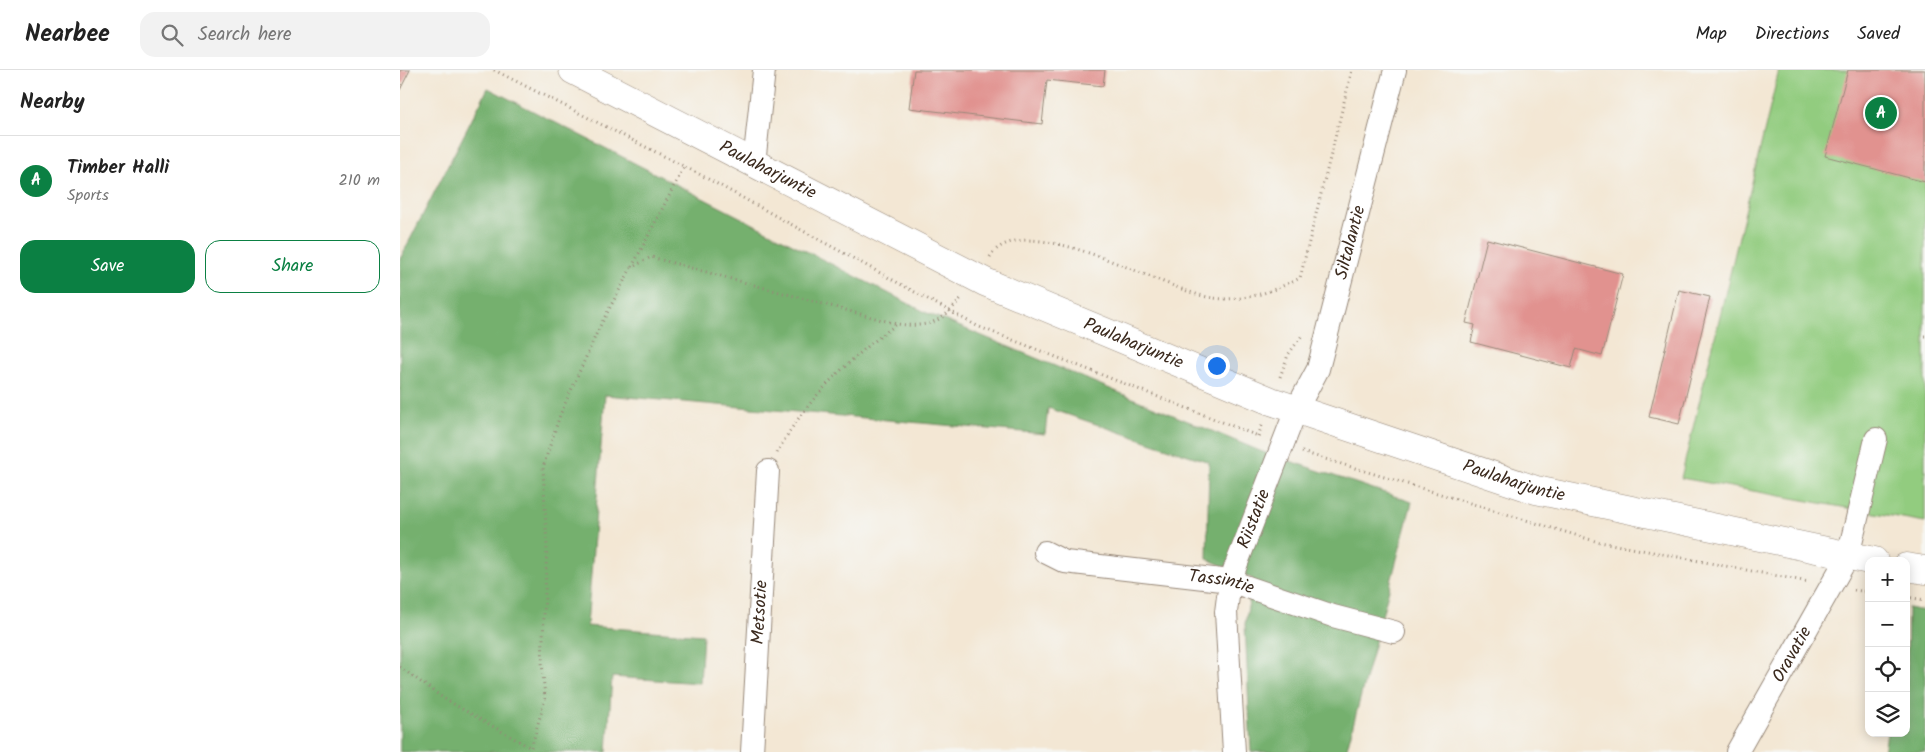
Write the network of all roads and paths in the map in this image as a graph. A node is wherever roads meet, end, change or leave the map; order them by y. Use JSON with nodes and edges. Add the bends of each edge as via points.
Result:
{"nodes":[{"id":1,"x":573,"y":70,"type":"edge"},
{"id":2,"x":764,"y":70,"type":"edge"},
{"id":3,"x":1352,"y":70,"type":"edge"},
{"id":4,"x":1395,"y":70,"type":"edge"},
{"id":5,"x":754,"y":164,"type":"junction"},
{"id":6,"x":684,"y":167,"type":"dead end"},
{"id":7,"x":631,"y":268,"type":"junction"},
{"id":8,"x":977,"y":278,"type":"junction"},
{"id":9,"x":897,"y":324,"type":"junction"},
{"id":10,"x":1296,"y":410,"type":"junction"},
{"id":11,"x":1876,"y":439,"type":"dead end"},
{"id":12,"x":768,"y":471,"type":"joint"},
{"id":13,"x":1045,"y":552,"type":"dead end"},
{"id":14,"x":1848,"y":556,"type":"junction"},
{"id":15,"x":1865,"y":559,"type":"edge"},
{"id":16,"x":1910,"y":568,"type":"edge"},
{"id":17,"x":1925,"y":570,"type":"edge"},
{"id":18,"x":1230,"y":581,"type":"junction"},
{"id":19,"x":1910,"y":598,"type":"edge"},
{"id":20,"x":1925,"y":600,"type":"edge"},
{"id":21,"x":1394,"y":632,"type":"dead end"},
{"id":22,"x":400,"y":667,"type":"edge"},
{"id":23,"x":530,"y":750,"type":"edge"},
{"id":24,"x":752,"y":752,"type":"edge"},
{"id":25,"x":1234,"y":752,"type":"edge"},
{"id":26,"x":1737,"y":752,"type":"edge"}],
"edges":[{"from":1,"to":5,"type":"main road","name":"Paulaharjuntie"},
{"from":2,"to":5,"type":"street"},
{"from":3,"to":8,"type":"path","via":[[1300,278],[1242,299],[1211,298],[1043,240],[1015,239],[994,250]]},
{"from":4,"to":10,"type":"street","name":"Siltalantie","via":[[1318,369]]},
{"from":5,"to":8,"type":"main road","name":"Paulaharjuntie"},
{"from":6,"to":7,"type":"path"},
{"from":7,"to":9,"type":"path","via":[[651,257]]},
{"from":7,"to":23,"type":"path","via":[[599,328],[560,415],[543,467],[547,547],[542,662],[545,699]]},
{"from":8,"to":9,"type":"path","via":[[951,312],[934,323]]},
{"from":8,"to":10,"type":"main road","name":"Paulaharjuntie"},
{"from":9,"to":12,"type":"path","via":[[838,371],[789,431]]},
{"from":10,"to":14,"type":"main road","name":"Paulaharjuntie","via":[[1536,490]]},
{"from":10,"to":18,"type":"street","name":"Riistatie"},
{"from":11,"to":14,"type":"street","name":"Oravatie"},
{"from":12,"to":24,"type":"street","name":"Metsotie"},
{"from":13,"to":18,"type":"street","name":"Tassintie","via":[[1065,562]]},
{"from":14,"to":15,"type":"main road","name":"Paulaharjuntie"},
{"from":14,"to":26,"type":"street","name":"Oravatie"},
{"from":16,"to":17,"type":"main road"},
{"from":18,"to":21,"type":"street","name":"Tassintie","via":[[1333,616]]},
{"from":18,"to":25,"type":"street","name":"Riistatie","via":[[1226,612]]},
{"from":19,"to":20,"type":"path"},
{"from":22,"to":23,"type":"path","via":[[443,698]]}]}
